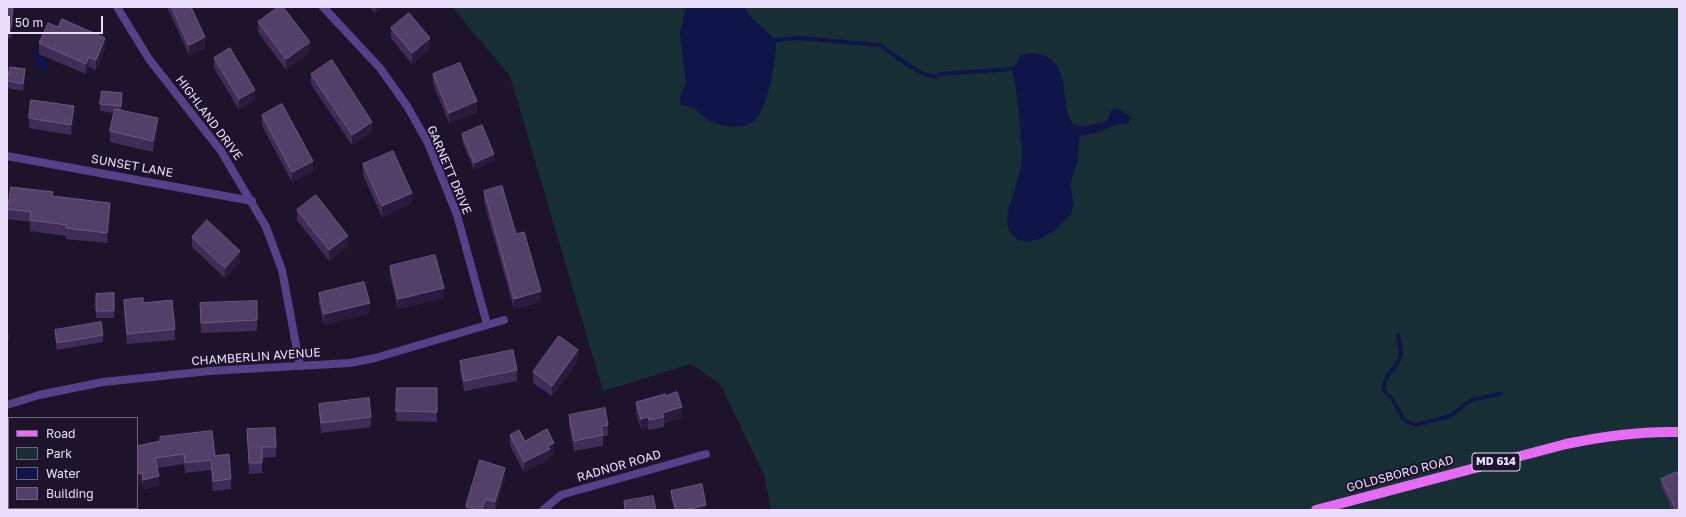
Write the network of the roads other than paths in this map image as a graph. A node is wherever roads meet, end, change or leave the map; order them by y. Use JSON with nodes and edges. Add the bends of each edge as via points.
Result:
{"nodes":[{"id":1,"x":117,"y":7,"type":"edge"},
{"id":2,"x":323,"y":7,"type":"edge"},
{"id":3,"x":7,"y":156,"type":"edge"},
{"id":4,"x":252,"y":200,"type":"junction"},
{"id":5,"x":504,"y":320,"type":"dead end"},
{"id":6,"x":487,"y":324,"type":"junction"},
{"id":7,"x":300,"y":366,"type":"junction"},
{"id":8,"x":39,"y":395,"type":"junction"},
{"id":9,"x":7,"y":400,"type":"edge"},
{"id":10,"x":7,"y":405,"type":"edge"},
{"id":11,"x":1679,"y":432,"type":"edge"},
{"id":12,"x":706,"y":454,"type":"dead end"},
{"id":13,"x":543,"y":510,"type":"edge"},
{"id":14,"x":1316,"y":510,"type":"edge"}],
"edges":[{"from":1,"to":4,"type":"street","name":"HIGHLAND DRIVE","via":[[149,59],[221,150]]},
{"from":2,"to":6,"type":"street","name":"GARNETT DRIVE","via":[[380,68],[407,106],[428,143],[457,215]]},
{"from":3,"to":4,"type":"street","name":"SUNSET LANE"},
{"from":4,"to":7,"type":"street","name":"HIGHLAND DRIVE","via":[[266,227],[282,270]]},
{"from":5,"to":6,"type":"street","name":"CHAMBERLIN AVENUE"},
{"from":6,"to":7,"type":"street","name":"CHAMBERLIN AVENUE","via":[[375,358],[350,363]]},
{"from":7,"to":8,"type":"street","name":"CHAMBERLIN AVENUE","via":[[210,371],[103,382]]},
{"from":8,"to":9,"type":"street"},
{"from":8,"to":10,"type":"street","name":"CHAMBERLIN AVENUE"},
{"from":11,"to":14,"type":"main road","name":"GOLDSBORO ROAD","number":"MD 614","via":[[1618,435],[1566,444]]},
{"from":12,"to":13,"type":"street","name":"RADNOR ROAD","via":[[561,495]]}]}
